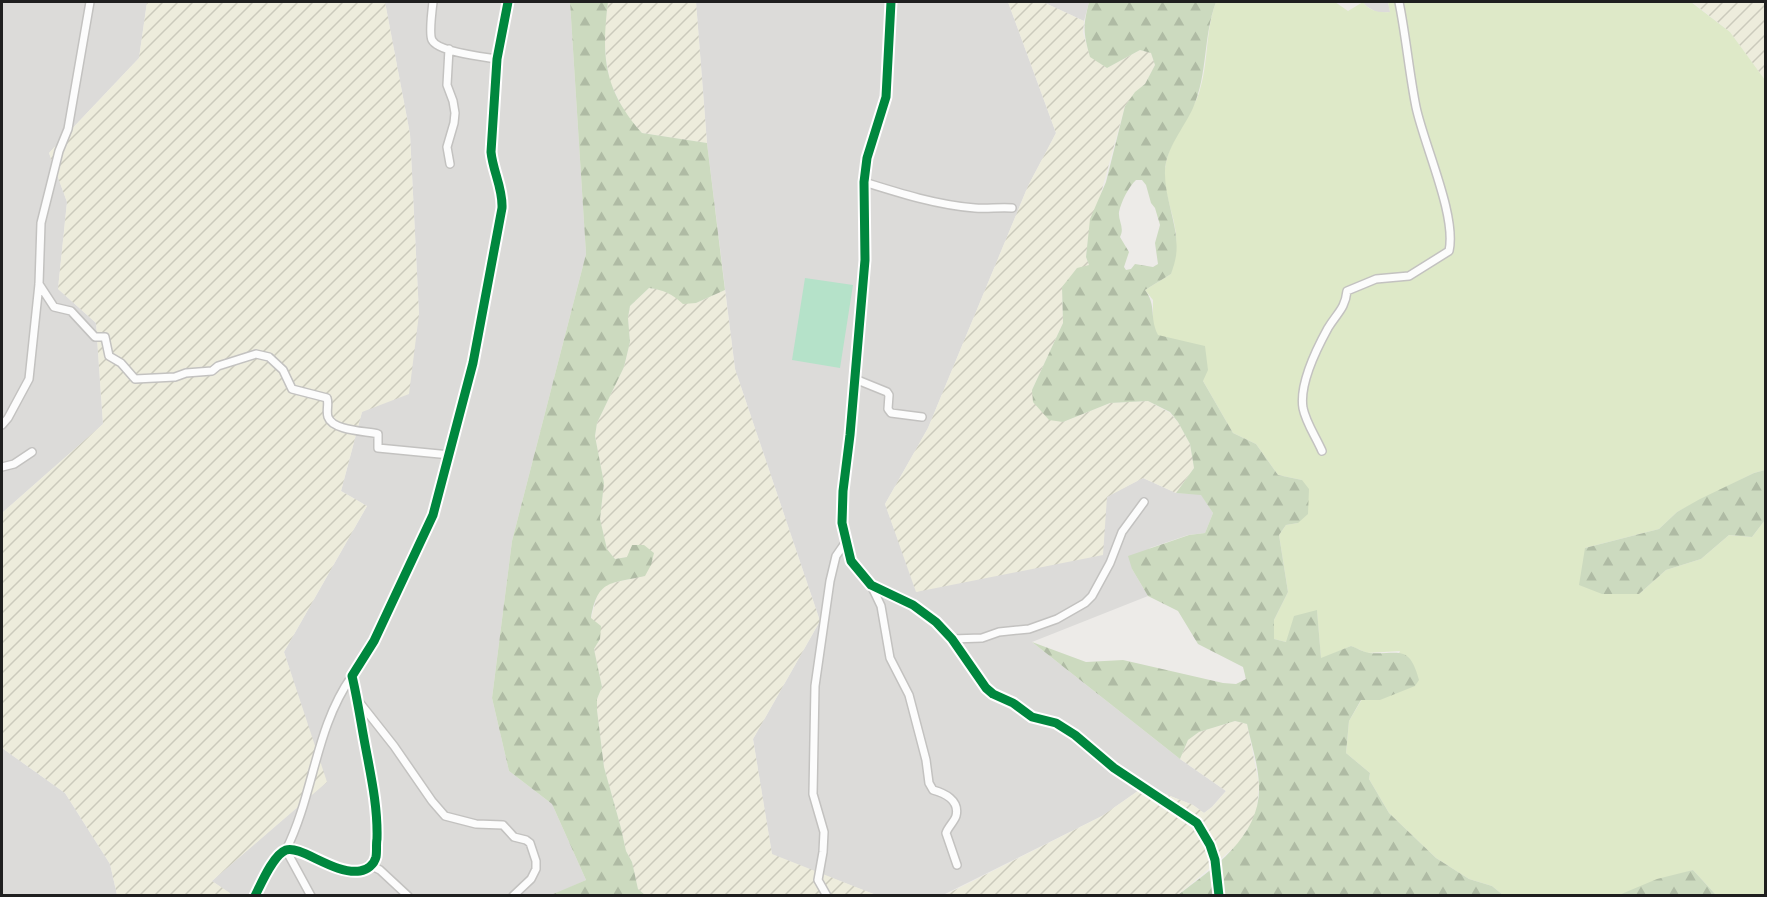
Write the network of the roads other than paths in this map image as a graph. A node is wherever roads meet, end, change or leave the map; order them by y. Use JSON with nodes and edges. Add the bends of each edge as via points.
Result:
{"nodes":[{"id":1,"x":90,"y":2,"type":"edge"},
{"id":2,"x":433,"y":2,"type":"edge"},
{"id":3,"x":508,"y":2,"type":"edge"},
{"id":4,"x":891,"y":2,"type":"edge"},
{"id":5,"x":1399,"y":2,"type":"edge"},
{"id":6,"x":448,"y":49,"type":"junction"},
{"id":7,"x":497,"y":58,"type":"junction"},
{"id":8,"x":450,"y":164,"type":"dead end"},
{"id":9,"x":864,"y":182,"type":"junction"},
{"id":10,"x":1012,"y":208,"type":"dead end"},
{"id":11,"x":39,"y":284,"type":"junction"},
{"id":12,"x":855,"y":379,"type":"junction"},
{"id":13,"x":922,"y":417,"type":"dead end"},
{"id":14,"x":2,"y":425,"type":"edge"},
{"id":15,"x":1323,"y":451,"type":"dead end"},
{"id":16,"x":32,"y":452,"type":"dead end"},
{"id":17,"x":450,"y":455,"type":"junction"},
{"id":18,"x":2,"y":467,"type":"edge"},
{"id":19,"x":1144,"y":502,"type":"dead end"},
{"id":20,"x":845,"y":543,"type":"junction"},
{"id":21,"x":871,"y":585,"type":"junction"},
{"id":22,"x":952,"y":639,"type":"junction"},
{"id":23,"x":351,"y":675,"type":"junction"},
{"id":24,"x":358,"y":701,"type":"junction"},
{"id":25,"x":286,"y":850,"type":"junction"},
{"id":26,"x":372,"y":866,"type":"junction"},
{"id":27,"x":957,"y":866,"type":"dead end"},
{"id":28,"x":255,"y":896,"type":"edge"},
{"id":29,"x":311,"y":896,"type":"edge"},
{"id":30,"x":408,"y":896,"type":"edge"},
{"id":31,"x":513,"y":896,"type":"edge"},
{"id":32,"x":827,"y":896,"type":"edge"},
{"id":33,"x":1219,"y":896,"type":"edge"}],
"edges":[{"from":1,"to":11,"type":"street","via":[[68,129],[41,223]]},
{"from":2,"to":6,"type":"street","via":[[432,40]]},
{"from":3,"to":7,"type":"street"},
{"from":4,"to":9,"type":"street","via":[[886,97],[867,158]]},
{"from":5,"to":15,"type":"street","via":[[1416,106],[1441,190],[1451,242],[1449,251],[1408,276],[1376,279],[1347,291],[1342,309],[1315,354],[1302,395],[1305,415]]},
{"from":6,"to":7,"type":"street"},
{"from":6,"to":8,"type":"street","via":[[447,85],[455,113],[447,147]]},
{"from":7,"to":17,"type":"street","via":[[491,152],[503,196],[502,208],[485,308]]},
{"from":9,"to":10,"type":"street","via":[[963,207]]},
{"from":9,"to":12,"type":"street","via":[[866,260]]},
{"from":11,"to":14,"type":"street","via":[[28,379]]},
{"from":11,"to":17,"type":"street","via":[[54,307],[71,311],[95,337],[105,336],[109,356],[135,379],[212,371],[251,356],[269,357],[287,375],[292,389],[327,398],[330,421],[347,429],[378,434],[378,448]]},
{"from":12,"to":13,"type":"street","via":[[887,392],[891,413]]},
{"from":12,"to":20,"type":"street","via":[[843,491]]},
{"from":16,"to":18,"type":"street"},
{"from":17,"to":23,"type":"street","via":[[433,515],[374,641]]},
{"from":19,"to":22,"type":"street","via":[[1122,532],[1110,563],[1085,603],[1057,619],[1029,628],[982,638]]},
{"from":20,"to":21,"type":"street","via":[[851,561]]},
{"from":20,"to":32,"type":"street","via":[[836,556],[830,581],[815,686],[812,782],[824,832],[818,880]]},
{"from":21,"to":22,"type":"street","via":[[914,605]]},
{"from":21,"to":27,"type":"street","via":[[881,606],[890,658],[909,694],[929,783],[933,790],[952,799],[956,807],[956,816],[946,833]]},
{"from":22,"to":33,"type":"street","via":[[993,694],[1032,717],[1056,723],[1075,735],[1114,768],[1197,823],[1215,860]]},
{"from":23,"to":24,"type":"street"},
{"from":23,"to":25,"type":"street","via":[[322,736],[299,823]]},
{"from":24,"to":26,"type":"street","via":[[377,824]]},
{"from":24,"to":31,"type":"street","via":[[445,816],[476,824],[503,825],[514,837],[530,843],[536,869],[525,887]]},
{"from":25,"to":26,"type":"street","via":[[349,871]]},
{"from":25,"to":28,"type":"street","via":[[270,867]]},
{"from":25,"to":29,"type":"street"},
{"from":26,"to":30,"type":"street"}]}
